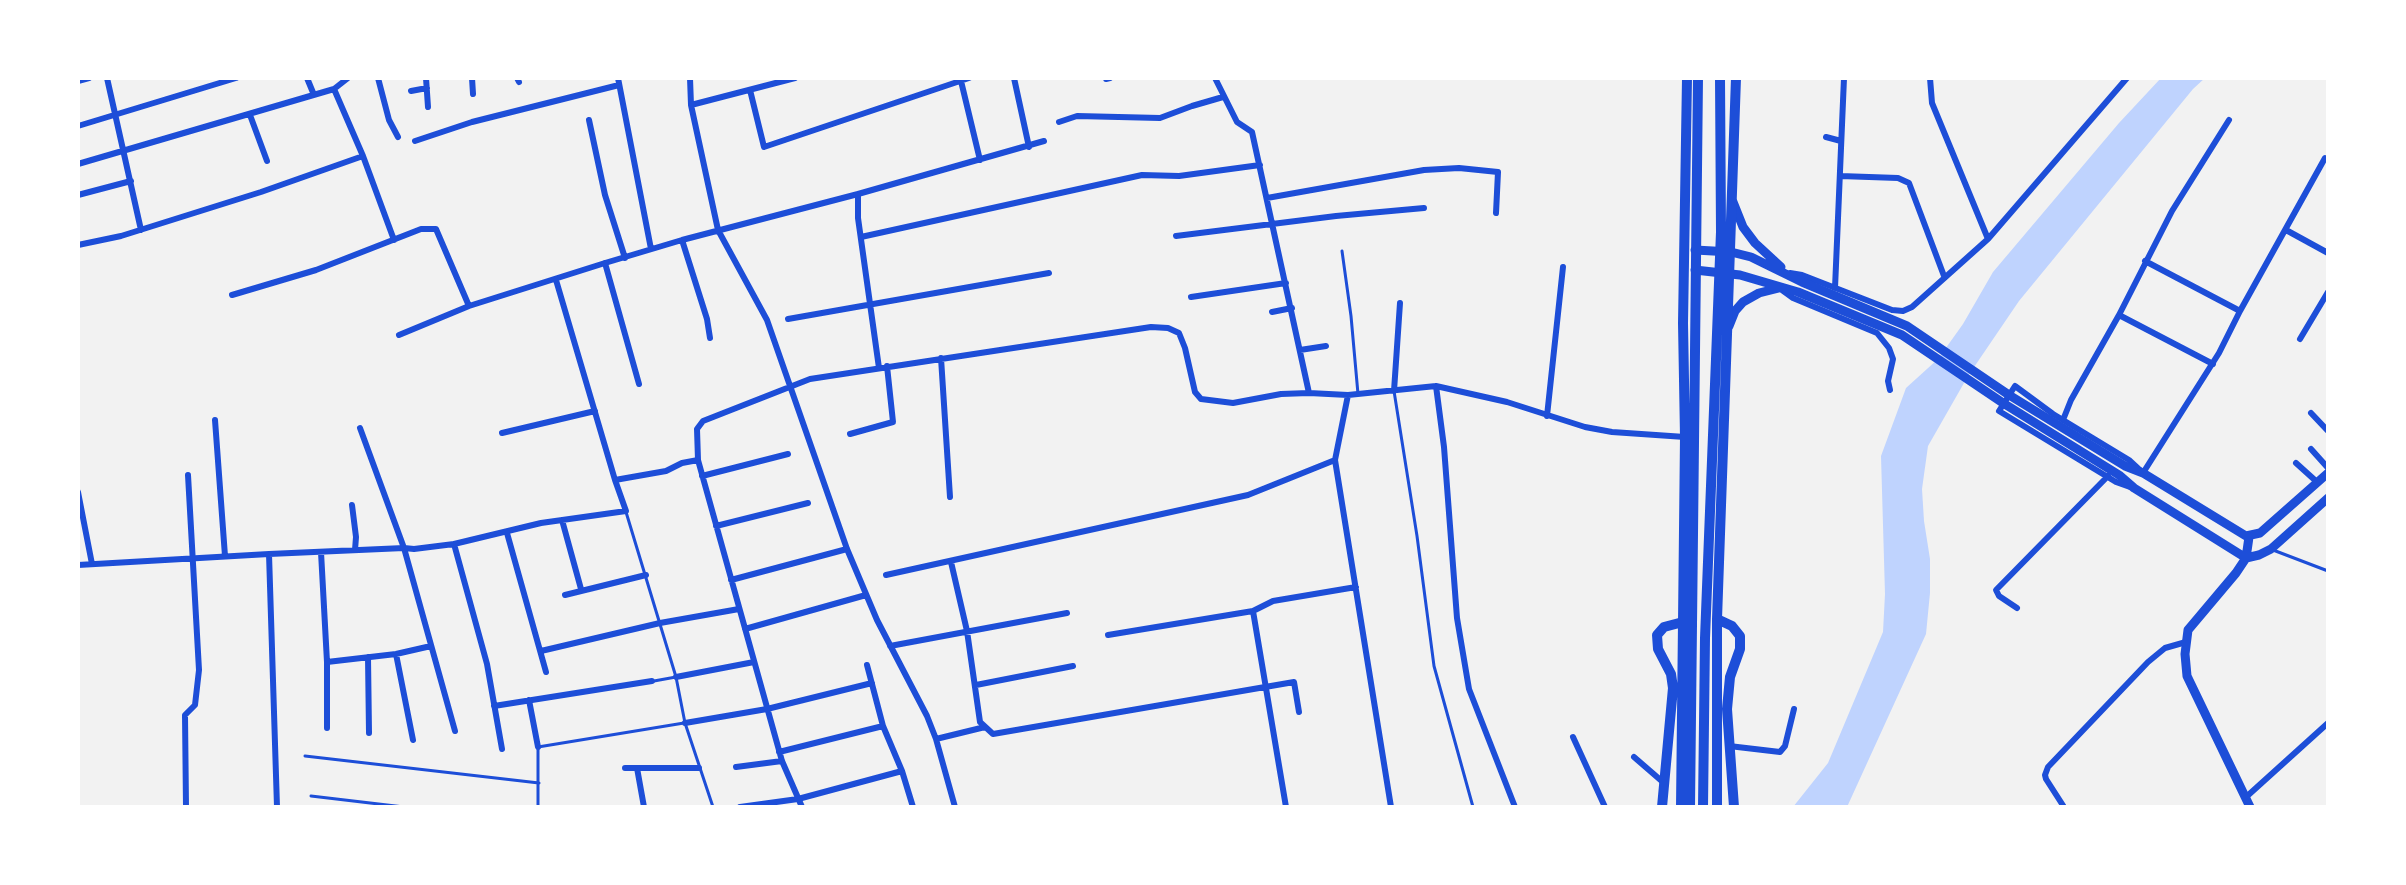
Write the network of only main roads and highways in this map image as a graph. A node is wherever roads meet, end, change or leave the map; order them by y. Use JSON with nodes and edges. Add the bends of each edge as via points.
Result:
{"nodes":[{"id":1,"x":1688,"y":78,"type":"edge"},
{"id":2,"x":1698,"y":78,"type":"edge"},
{"id":3,"x":1720,"y":78,"type":"edge"},
{"id":4,"x":1736,"y":78,"type":"edge"},
{"id":5,"x":1733,"y":202,"type":"junction"},
{"id":6,"x":1695,"y":250,"type":"junction"},
{"id":7,"x":1725,"y":252,"type":"junction"},
{"id":8,"x":1695,"y":270,"type":"junction"},
{"id":9,"x":1724,"y":272,"type":"junction"},
{"id":10,"x":1787,"y":273,"type":"junction"},
{"id":11,"x":1779,"y":288,"type":"junction"},
{"id":12,"x":1722,"y":340,"type":"junction"},
{"id":13,"x":1690,"y":438,"type":"junction"},
{"id":14,"x":2328,"y":470,"type":"edge"},
{"id":15,"x":2328,"y":498,"type":"edge"},
{"id":16,"x":2249,"y":537,"type":"junction"},
{"id":17,"x":2246,"y":558,"type":"junction"},
{"id":18,"x":1717,"y":619,"type":"junction"},
{"id":19,"x":1683,"y":622,"type":"junction"},
{"id":20,"x":1662,"y":807,"type":"edge"},
{"id":21,"x":1681,"y":807,"type":"edge"},
{"id":22,"x":1690,"y":807,"type":"edge"},
{"id":23,"x":1703,"y":807,"type":"edge"},
{"id":24,"x":1717,"y":807,"type":"edge"},
{"id":25,"x":1734,"y":807,"type":"edge"},
{"id":26,"x":2250,"y":807,"type":"edge"}],
"edges":[{"from":1,"to":13,"type":"highway","via":[[1683,323]]},
{"from":2,"to":6,"type":"highway"},
{"from":3,"to":7,"type":"highway"},
{"from":4,"to":5,"type":"highway"},
{"from":5,"to":7,"type":"highway"},
{"from":5,"to":10,"type":"main road","via":[[1743,227],[1755,243]]},
{"from":6,"to":7,"type":"main road"},
{"from":6,"to":8,"type":"highway"},
{"from":7,"to":9,"type":"highway"},
{"from":7,"to":10,"type":"main road","via":[[1751,257]]},
{"from":8,"to":9,"type":"main road"},
{"from":8,"to":13,"type":"highway"},
{"from":9,"to":11,"type":"main road"},
{"from":9,"to":12,"type":"highway"},
{"from":10,"to":16,"type":"main road","via":[[1907,326],[2125,466]]},
{"from":11,"to":12,"type":"main road","via":[[1759,293],[1738,307]]},
{"from":11,"to":17,"type":"main road","via":[[1869,319],[1902,335]]},
{"from":12,"to":18,"type":"highway"},
{"from":12,"to":23,"type":"highway","via":[[1705,638]]},
{"from":13,"to":19,"type":"highway"},
{"from":13,"to":22,"type":"highway"},
{"from":14,"to":16,"type":"main road","via":[[2264,530]]},
{"from":15,"to":17,"type":"main road","via":[[2271,549]]},
{"from":16,"to":17,"type":"main road"},
{"from":17,"to":26,"type":"main road","via":[[2196,618],[2186,642],[2187,676]]},
{"from":18,"to":24,"type":"highway"},
{"from":18,"to":25,"type":"highway","via":[[1732,626],[1740,636],[1728,692]]},
{"from":19,"to":20,"type":"highway","via":[[1664,627],[1657,636],[1673,688]]},
{"from":19,"to":21,"type":"highway"}]}
